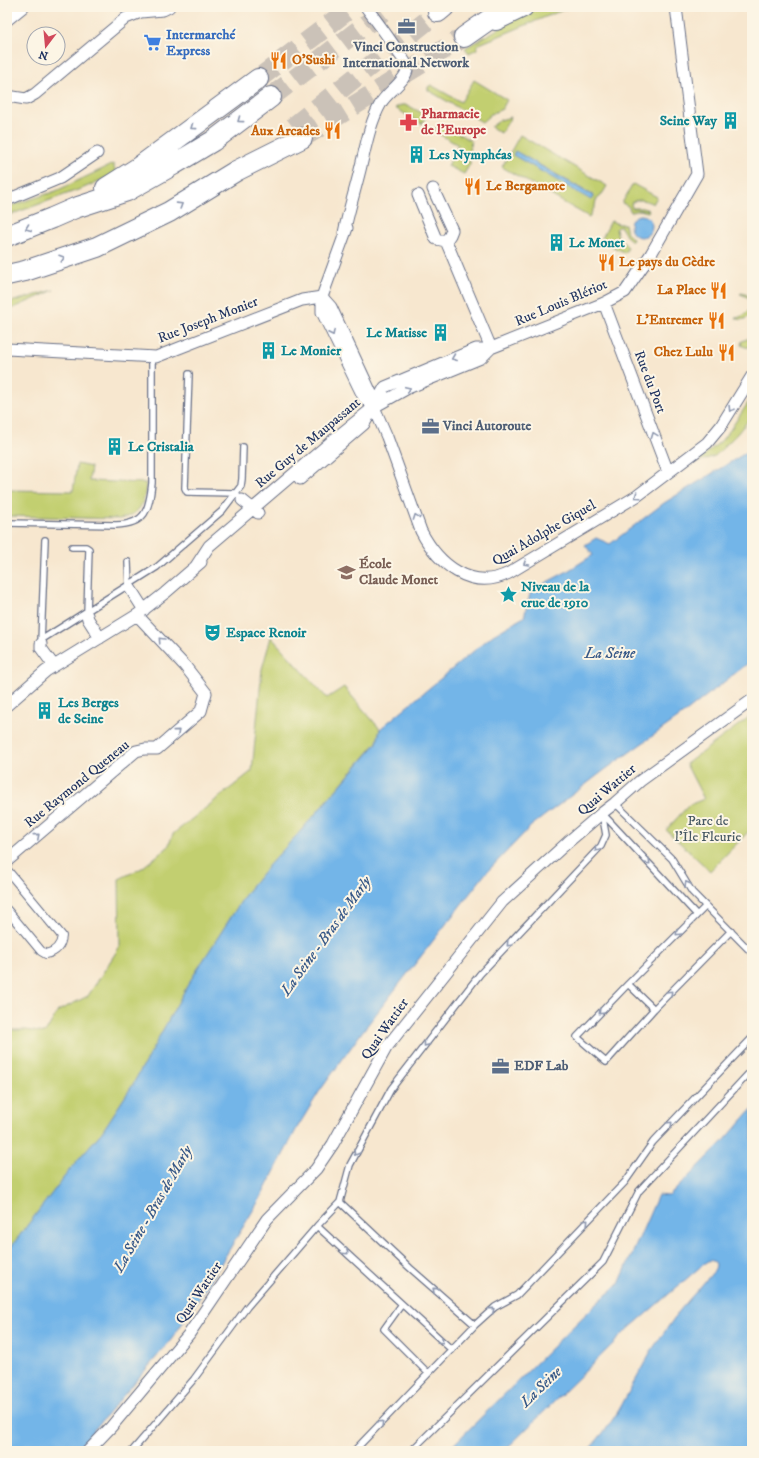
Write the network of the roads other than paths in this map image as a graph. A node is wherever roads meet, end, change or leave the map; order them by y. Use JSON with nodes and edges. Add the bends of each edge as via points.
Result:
{"nodes":[{"id":1,"x":23,"y":7,"type":"edge"},
{"id":2,"x":169,"y":7,"type":"edge"},
{"id":3,"x":366,"y":7,"type":"edge"},
{"id":4,"x":507,"y":7,"type":"edge"},
{"id":5,"x":523,"y":7,"type":"edge"},
{"id":6,"x":676,"y":7,"type":"edge"},
{"id":7,"x":7,"y":20,"type":"edge"},
{"id":8,"x":258,"y":79,"type":"tunnel mouth"},
{"id":9,"x":7,"y":96,"type":"edge"},
{"id":10,"x":272,"y":97,"type":"tunnel mouth"},
{"id":11,"x":297,"y":132,"type":"tunnel mouth"},
{"id":12,"x":97,"y":154,"type":"dead end"},
{"id":13,"x":433,"y":189,"type":"dead end"},
{"id":14,"x":418,"y":194,"type":"dead end"},
{"id":15,"x":7,"y":200,"type":"edge"},
{"id":16,"x":75,"y":208,"type":"junction"},
{"id":17,"x":7,"y":236,"type":"edge"},
{"id":18,"x":446,"y":241,"type":"junction"},
{"id":19,"x":7,"y":274,"type":"edge"},
{"id":20,"x":322,"y":297,"type":"junction"},
{"id":21,"x":604,"y":303,"type":"junction"},
{"id":22,"x":492,"y":348,"type":"junction"},
{"id":23,"x":7,"y":349,"type":"edge"},
{"id":24,"x":152,"y":356,"type":"junction"},
{"id":25,"x":189,"y":374,"type":"dead end"},
{"id":26,"x":752,"y":376,"type":"edge"},
{"id":27,"x":374,"y":407,"type":"junction"},
{"id":28,"x":244,"y":447,"type":"dead end"},
{"id":29,"x":668,"y":472,"type":"junction"},
{"id":30,"x":238,"y":497,"type":"junction"},
{"id":31,"x":256,"y":511,"type":"junction"},
{"id":32,"x":7,"y":523,"type":"edge"},
{"id":33,"x":45,"y":540,"type":"dead end"},
{"id":34,"x":72,"y":547,"type":"dead end"},
{"id":35,"x":128,"y":562,"type":"dead end"},
{"id":36,"x":129,"y":587,"type":"junction"},
{"id":37,"x":140,"y":612,"type":"junction"},
{"id":38,"x":87,"y":613,"type":"junction"},
{"id":39,"x":100,"y":638,"type":"junction"},
{"id":40,"x":41,"y":642,"type":"junction"},
{"id":41,"x":54,"y":666,"type":"junction"},
{"id":42,"x":752,"y":700,"type":"edge"},
{"id":43,"x":7,"y":705,"type":"edge"},
{"id":44,"x":615,"y":803,"type":"junction"},
{"id":45,"x":602,"y":813,"type":"junction"},
{"id":46,"x":7,"y":861,"type":"edge"},
{"id":47,"x":7,"y":870,"type":"edge"},
{"id":48,"x":706,"y":906,"type":"junction"},
{"id":49,"x":7,"y":910,"type":"edge"},
{"id":50,"x":697,"y":915,"type":"junction"},
{"id":51,"x":731,"y":931,"type":"junction"},
{"id":52,"x":752,"y":952,"type":"edge"},
{"id":53,"x":628,"y":984,"type":"junction"},
{"id":54,"x":654,"y":1009,"type":"junction"},
{"id":55,"x":752,"y":1038,"type":"edge"},
{"id":56,"x":752,"y":1070,"type":"edge"},
{"id":57,"x":340,"y":1202,"type":"junction"},
{"id":58,"x":317,"y":1226,"type":"junction"},
{"id":59,"x":402,"y":1304,"type":"junction"},
{"id":60,"x":475,"y":1325,"type":"junction"},
{"id":61,"x":452,"y":1350,"type":"junction"},
{"id":62,"x":428,"y":1373,"type":"junction"},
{"id":63,"x":88,"y":1451,"type":"edge"},
{"id":64,"x":132,"y":1451,"type":"edge"},
{"id":65,"x":354,"y":1451,"type":"edge"},
{"id":66,"x":411,"y":1451,"type":"edge"}],
"edges":[{"from":1,"to":7,"type":"street"},
{"from":2,"to":9,"type":"street","via":[[141,12],[126,18],[26,99]]},
{"from":3,"to":20,"type":"street","via":[[408,69],[405,76],[381,103],[370,131],[344,233]]},
{"from":4,"to":5,"type":"highway","via":[[471,33]]},
{"from":6,"to":21,"type":"street","name":"Rue Louis Blériot","via":[[698,174],[651,254],[625,292]]},
{"from":8,"to":16,"type":"highway","one_way":true,"via":[[136,169]]},
{"from":10,"to":16,"type":"highway","one_way":true,"via":[[213,140],[127,191]]},
{"from":19,"to":11,"type":"highway","one_way":true,"via":[[25,271],[97,247],[170,212]]},
{"from":12,"to":15,"type":"street","via":[[60,178]]},
{"from":13,"to":18,"type":"street","via":[[452,230]]},
{"from":14,"to":18,"type":"street","via":[[436,239]]},
{"from":16,"to":17,"type":"highway","one_way":true},
{"from":18,"to":22,"type":"street"},
{"from":20,"to":24,"type":"street","name":"Rue Joseph Monier","via":[[302,300],[156,357]]},
{"from":20,"to":27,"type":"street","name":"Quai Adolphe Giquel","via":[[322,312],[364,398]]},
{"from":21,"to":22,"type":"street","name":"Rue Louis Blériot"},
{"from":29,"to":21,"type":"street","name":"Rue du Port","one_way":true},
{"from":22,"to":27,"type":"street","name":"Rue Louis Blériot","via":[[476,349],[385,387]]},
{"from":23,"to":24,"type":"street","name":"Rue Joseph Monier"},
{"from":24,"to":32,"type":"lane","via":[[152,483],[150,502],[140,518],[116,525]]},
{"from":25,"to":30,"type":"lane","via":[[185,488],[187,492]]},
{"from":26,"to":29,"type":"street","name":"Quai Adolphe Giquel","one_way":true,"via":[[713,436]]},
{"from":29,"to":27,"type":"street","name":"Quai Adolphe Giquel","one_way":true,"via":[[637,496],[509,573],[489,580],[477,579],[447,565],[428,544]]},
{"from":27,"to":31,"type":"street","name":"Rue Guy de Maupassant","via":[[364,424]]},
{"from":28,"to":30,"type":"lane"},
{"from":30,"to":31,"type":"street"},
{"from":30,"to":36,"type":"lane"},
{"from":31,"to":37,"type":"street","name":"Rue Guy de Maupassant","via":[[196,566]]},
{"from":33,"to":40,"type":"lane"},
{"from":34,"to":38,"type":"lane","via":[[89,549]]},
{"from":35,"to":36,"type":"lane"},
{"from":36,"to":37,"type":"street"},
{"from":36,"to":38,"type":"lane"},
{"from":37,"to":39,"type":"street","name":"Rue Guy de Maupassant"},
{"from":46,"to":37,"type":"street","name":"Rue Raymond Queneau","one_way":true,"via":[[136,751],[157,749],[201,711],[206,693]]},
{"from":38,"to":39,"type":"street"},
{"from":38,"to":40,"type":"lane"},
{"from":39,"to":41,"type":"street","name":"Rue Guy de Maupassant"},
{"from":40,"to":41,"type":"street"},
{"from":41,"to":43,"type":"street","name":"Rue Guy de Maupassant"},
{"from":42,"to":44,"type":"street","name":"Quai Wattier","via":[[640,781]]},
{"from":44,"to":45,"type":"street","name":"Quai Wattier"},
{"from":48,"to":44,"type":"lane","one_way":true,"via":[[692,892],[672,859]]},
{"from":45,"to":50,"type":"lane","one_way":true},
{"from":45,"to":57,"type":"lane","one_way":true,"via":[[606,835],[601,846],[480,974],[391,1089],[350,1165]]},
{"from":45,"to":63,"type":"street","name":"Quai Wattier","via":[[502,902],[386,1048],[333,1144],[316,1169],[267,1219],[189,1334]]},
{"from":47,"to":49,"type":"street","via":[[62,936],[58,948],[52,953],[46,954],[41,951]]},
{"from":48,"to":50,"type":"lane"},
{"from":48,"to":51,"type":"lane"},
{"from":50,"to":53,"type":"lane","one_way":true},
{"from":51,"to":52,"type":"lane"},
{"from":54,"to":51,"type":"lane","one_way":true},
{"from":53,"to":54,"type":"lane"},
{"from":53,"to":54,"type":"lane","one_way":true,"via":[[577,1037],[606,1062]]},
{"from":60,"to":55,"type":"lane","one_way":true,"via":[[494,1307],[517,1295],[624,1182],[653,1142]]},
{"from":56,"to":66,"type":"lane","via":[[639,1192],[603,1262]]},
{"from":57,"to":58,"type":"lane"},
{"from":60,"to":57,"type":"lane","one_way":true},
{"from":58,"to":59,"type":"lane","one_way":true},
{"from":58,"to":64,"type":"lane","via":[[247,1307],[194,1379]]},
{"from":59,"to":61,"type":"lane","one_way":true},
{"from":59,"to":62,"type":"lane","via":[[384,1329]]},
{"from":60,"to":61,"type":"lane"},
{"from":61,"to":62,"type":"lane"},
{"from":65,"to":62,"type":"lane","one_way":true}]}
